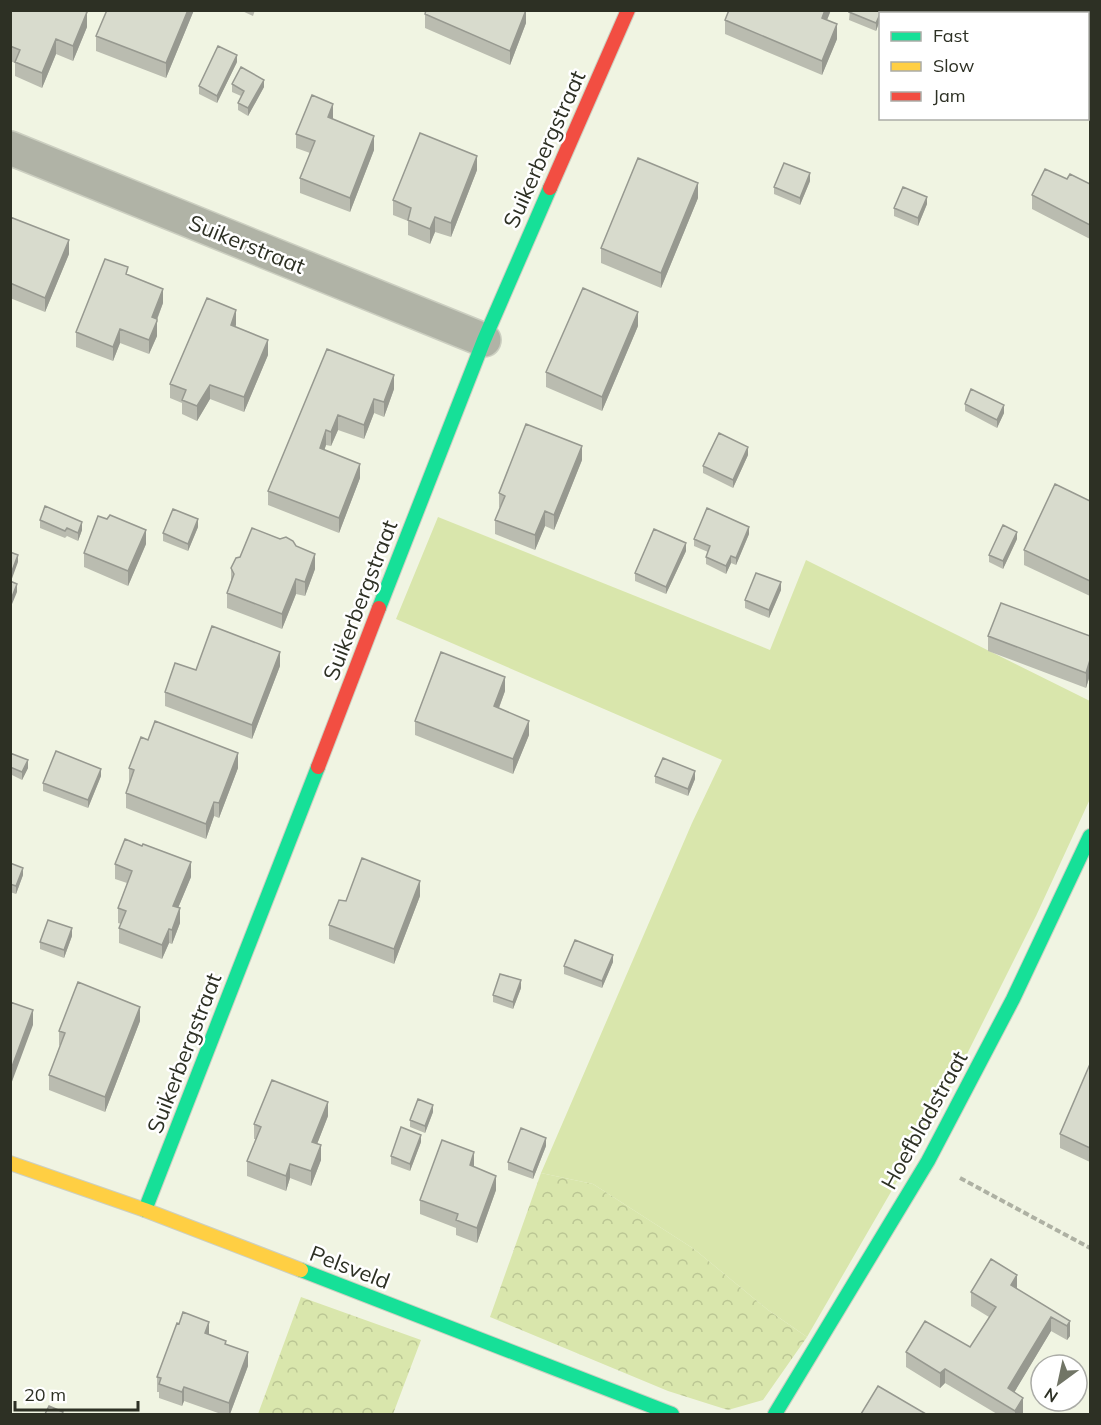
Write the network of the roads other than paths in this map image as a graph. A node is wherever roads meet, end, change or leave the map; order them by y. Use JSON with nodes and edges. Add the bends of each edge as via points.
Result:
{"nodes":[{"id":1,"x":628,"y":10,"type":"edge"},
{"id":2,"x":10,"y":148,"type":"edge"},
{"id":3,"x":484,"y":340,"type":"junction"},
{"id":4,"x":1090,"y":836,"type":"edge"},
{"id":5,"x":10,"y":1163,"type":"edge"},
{"id":6,"x":145,"y":1210,"type":"junction"},
{"id":7,"x":672,"y":1414,"type":"edge"},
{"id":8,"x":775,"y":1414,"type":"edge"}],
"edges":[{"from":1,"to":3,"type":"street","name":"Suikerbergstraat"},
{"from":2,"to":3,"type":"street","name":"Suikerstraat"},
{"from":3,"to":6,"type":"street","name":"Suikerbergstraat"},
{"from":4,"to":8,"type":"street","name":"Hoefbladstraat","via":[[1013,999],[928,1161]]},
{"from":5,"to":6,"type":"street","name":"Pelsveld"},
{"from":6,"to":7,"type":"street","name":"Pelsveld"}]}
